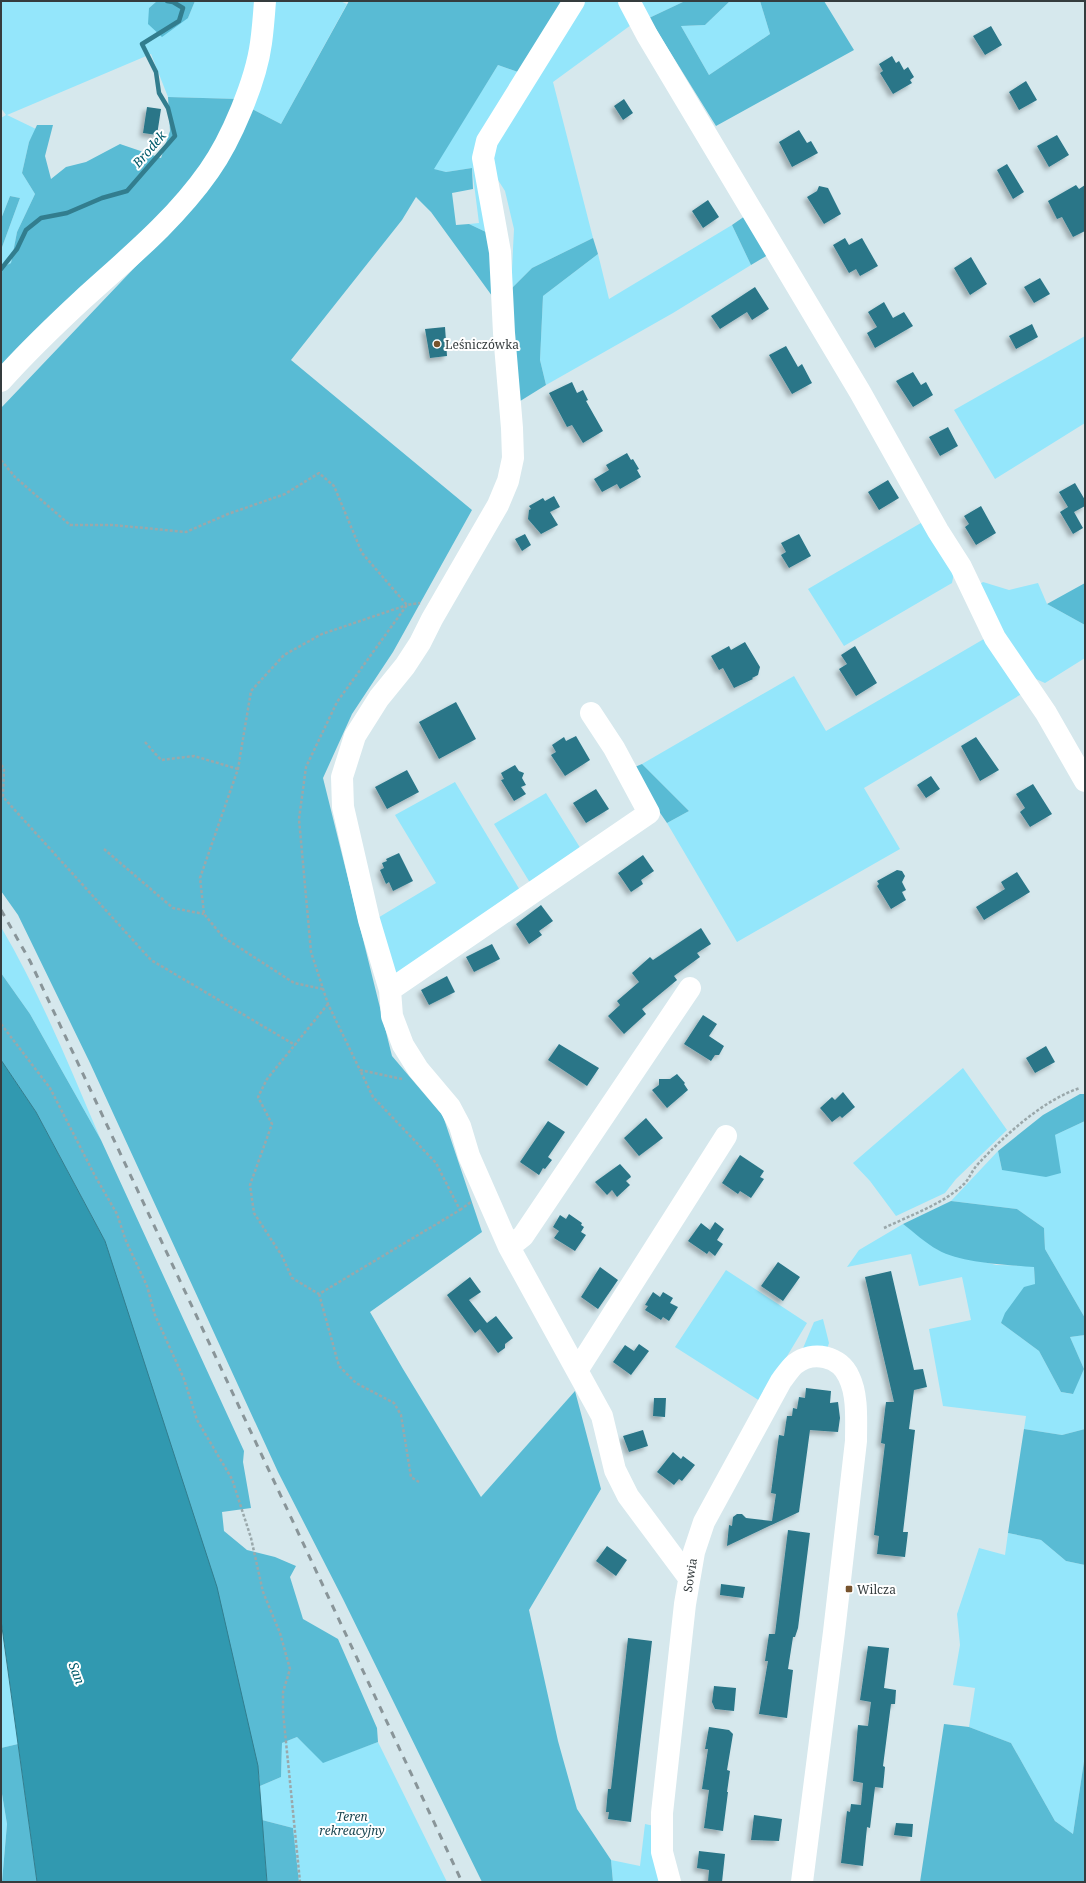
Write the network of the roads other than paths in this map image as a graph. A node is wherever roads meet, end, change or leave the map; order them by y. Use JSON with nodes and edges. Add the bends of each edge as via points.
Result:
{"nodes":[{"id":1,"x":265,"y":1,"type":"edge"},
{"id":2,"x":574,"y":1,"type":"edge"},
{"id":3,"x":629,"y":1,"type":"edge"},
{"id":4,"x":1,"y":381,"type":"edge"},
{"id":5,"x":591,"y":713,"type":"dead end"},
{"id":6,"x":1085,"y":780,"type":"edge"},
{"id":7,"x":690,"y":988,"type":"dead end"},
{"id":8,"x":390,"y":990,"type":"junction"},
{"id":9,"x":726,"y":1136,"type":"dead end"},
{"id":10,"x":509,"y":1247,"type":"junction"},
{"id":11,"x":578,"y":1369,"type":"junction"},
{"id":12,"x":689,"y":1578,"type":"junction"},
{"id":13,"x":670,"y":1882,"type":"edge"},
{"id":14,"x":802,"y":1882,"type":"edge"}],
"edges":[{"from":1,"to":4,"type":"street","via":[[261,44],[252,79],[232,130],[209,171],[162,228],[82,300]]},
{"from":2,"to":8,"type":"street","via":[[487,141],[483,158],[500,252],[512,428],[513,458],[508,481],[498,505],[405,666],[379,698],[355,736],[342,777],[346,826],[369,920]]},
{"from":3,"to":6,"type":"street","via":[[961,567],[995,638],[1046,713]]},
{"from":5,"to":8,"type":"street","via":[[614,748],[649,813]]},
{"from":7,"to":10,"type":"street","via":[[523,1236]]},
{"from":8,"to":10,"type":"street","via":[[392,1016],[403,1045],[418,1069],[450,1107],[460,1126],[469,1156]]},
{"from":9,"to":11,"type":"street"},
{"from":10,"to":11,"type":"street"},
{"from":11,"to":12,"type":"street","via":[[602,1416],[615,1470],[628,1496]]},
{"from":12,"to":13,"type":"street","name":"Sowia","via":[[662,1813],[662,1852]]},
{"from":12,"to":14,"type":"street","name":"Sowia","via":[[704,1522],[781,1381],[795,1364],[809,1357],[825,1357],[839,1362],[852,1385],[856,1441]]}]}
